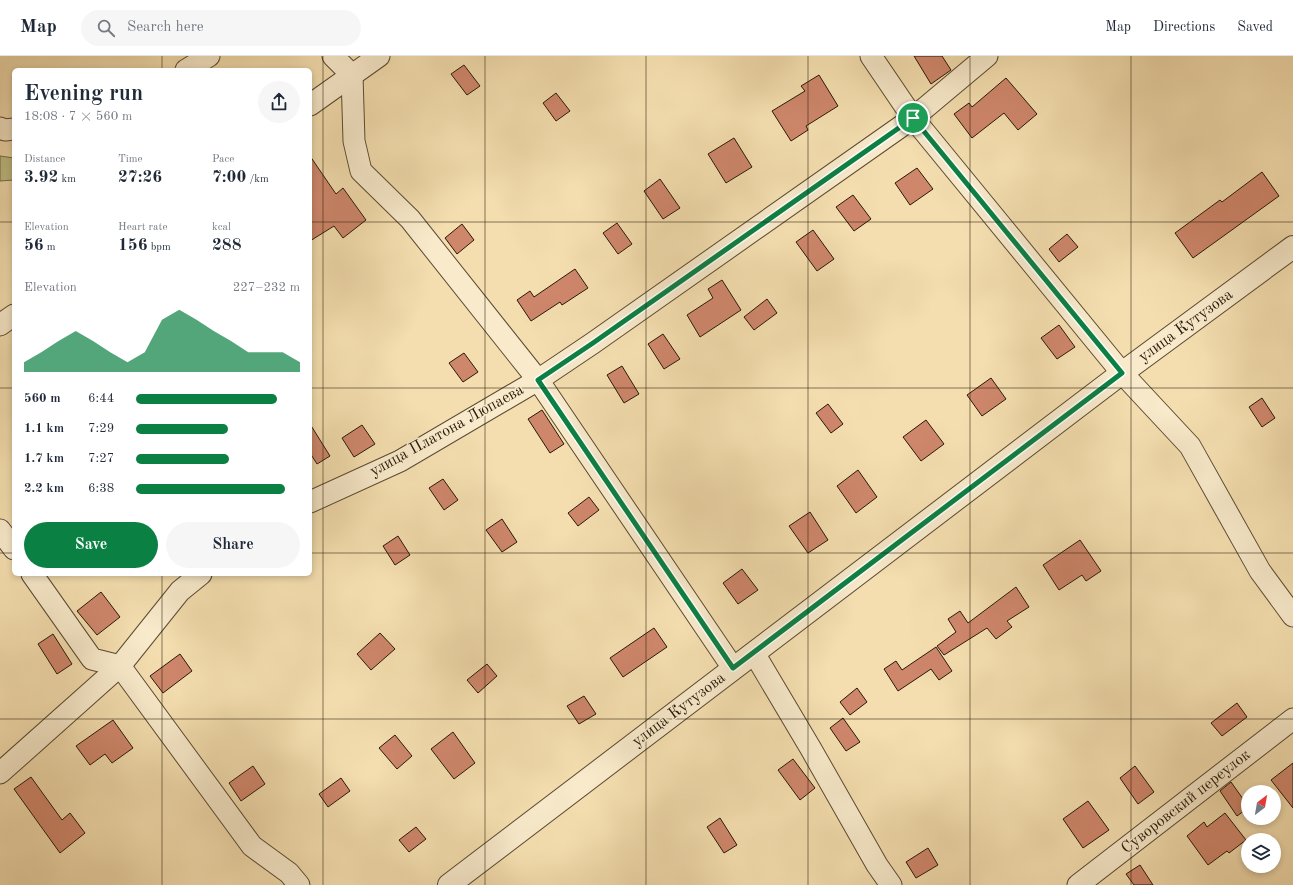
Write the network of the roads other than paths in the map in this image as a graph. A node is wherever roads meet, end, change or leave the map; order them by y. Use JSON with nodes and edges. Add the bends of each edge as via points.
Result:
{"nodes":[{"id":1,"x":209,"y":56,"type":"edge"},
{"id":2,"x":333,"y":56,"type":"edge"},
{"id":3,"x":379,"y":56,"type":"edge"},
{"id":4,"x":871,"y":56,"type":"edge"},
{"id":5,"x":988,"y":56,"type":"edge"},
{"id":6,"x":189,"y":68,"type":"edge"},
{"id":7,"x":352,"y":76,"type":"junction"},
{"id":8,"x":312,"y":104,"type":"edge"},
{"id":9,"x":913,"y":118,"type":"junction"},
{"id":10,"x":0,"y":128,"type":"edge"},
{"id":11,"x":12,"y":129,"type":"edge"},
{"id":12,"x":1293,"y":247,"type":"edge"},
{"id":13,"x":12,"y":316,"type":"edge"},
{"id":14,"x":0,"y":325,"type":"edge"},
{"id":15,"x":1122,"y":373,"type":"junction"},
{"id":16,"x":538,"y":380,"type":"junction"},
{"id":17,"x":312,"y":501,"type":"edge"},
{"id":18,"x":0,"y":530,"type":"edge"},
{"id":19,"x":12,"y":546,"type":"edge"},
{"id":20,"x":33,"y":576,"type":"edge"},
{"id":21,"x":199,"y":576,"type":"edge"},
{"id":22,"x":1293,"y":616,"type":"edge"},
{"id":23,"x":754,"y":653,"type":"junction"},
{"id":24,"x":120,"y":666,"type":"junction"},
{"id":25,"x":733,"y":668,"type":"junction"},
{"id":26,"x":1293,"y":719,"type":"edge"},
{"id":27,"x":0,"y":773,"type":"edge"},
{"id":28,"x":298,"y":885,"type":"edge"},
{"id":29,"x":449,"y":885,"type":"edge"},
{"id":30,"x":891,"y":885,"type":"edge"},
{"id":31,"x":1078,"y":885,"type":"edge"}],
"edges":[{"from":1,"to":6,"type":"street"},
{"from":2,"to":7,"type":"street"},
{"from":3,"to":7,"type":"street"},
{"from":4,"to":9,"type":"street"},
{"from":5,"to":9,"type":"street","name":"улица Платона Люпаева"},
{"from":7,"to":8,"type":"street"},
{"from":7,"to":16,"type":"street","via":[[354,141],[361,171],[410,220]]},
{"from":9,"to":15,"type":"street"},
{"from":9,"to":16,"type":"street","name":"улица Платона Люпаева"},
{"from":10,"to":11,"type":"street"},
{"from":12,"to":15,"type":"street","name":"улица Кутузова"},
{"from":13,"to":14,"type":"street"},
{"from":15,"to":22,"type":"street","via":[[1190,446],[1260,572]]},
{"from":15,"to":23,"type":"street","name":"улица Кутузова"},
{"from":16,"to":17,"type":"street","name":"улица Платона Люпаева","via":[[400,461]]},
{"from":16,"to":25,"type":"street"},
{"from":18,"to":19,"type":"street"},
{"from":20,"to":24,"type":"street","via":[[92,659]]},
{"from":21,"to":24,"type":"street","via":[[180,591]]},
{"from":23,"to":25,"type":"street","name":"улица Кутузова"},
{"from":23,"to":30,"type":"street"},
{"from":24,"to":27,"type":"street"},
{"from":24,"to":28,"type":"street","via":[[252,846],[289,873]]},
{"from":25,"to":29,"type":"street","name":"улица Кутузова"},
{"from":26,"to":31,"type":"street","name":"Суворовский переулок"}]}
